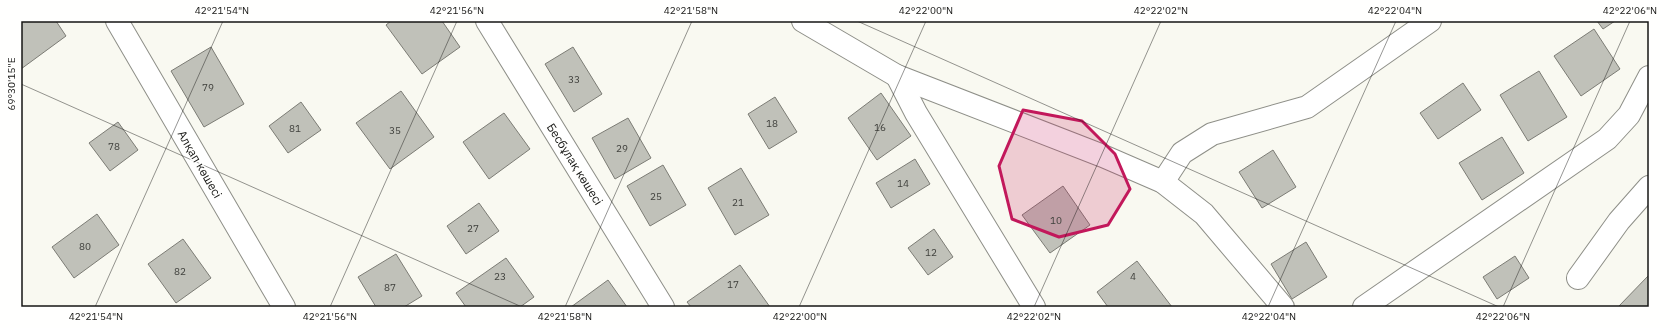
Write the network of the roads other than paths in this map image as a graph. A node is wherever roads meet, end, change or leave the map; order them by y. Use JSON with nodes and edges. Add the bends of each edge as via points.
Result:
{"nodes":[{"id":1,"x":117,"y":21,"type":"edge"},
{"id":2,"x":487,"y":21,"type":"edge"},
{"id":3,"x":803,"y":21,"type":"edge"},
{"id":4,"x":1430,"y":21,"type":"edge"},
{"id":5,"x":897,"y":76,"type":"junction"},
{"id":6,"x":1649,"y":77,"type":"edge"},
{"id":7,"x":1163,"y":182,"type":"junction"},
{"id":8,"x":1649,"y":187,"type":"edge"},
{"id":9,"x":1578,"y":278,"type":"dead end"},
{"id":10,"x":284,"y":307,"type":"edge"},
{"id":11,"x":663,"y":307,"type":"edge"},
{"id":12,"x":1034,"y":307,"type":"edge"},
{"id":13,"x":1283,"y":307,"type":"edge"},
{"id":14,"x":1364,"y":307,"type":"edge"}],
"edges":[{"from":1,"to":10,"type":"street","name":"Алқап көшесі"},
{"from":2,"to":11,"type":"street","name":"Бесбұлақ көшесі"},
{"from":3,"to":5,"type":"street"},
{"from":4,"to":7,"type":"street","via":[[1307,107],[1212,134],[1182,153]]},
{"from":5,"to":7,"type":"street"},
{"from":5,"to":12,"type":"street","via":[[916,112]]},
{"from":6,"to":14,"type":"street","via":[[1629,115],[1607,139]]},
{"from":7,"to":13,"type":"street","via":[[1204,214]]},
{"from":8,"to":9,"type":"street","via":[[1619,221]]}]}
